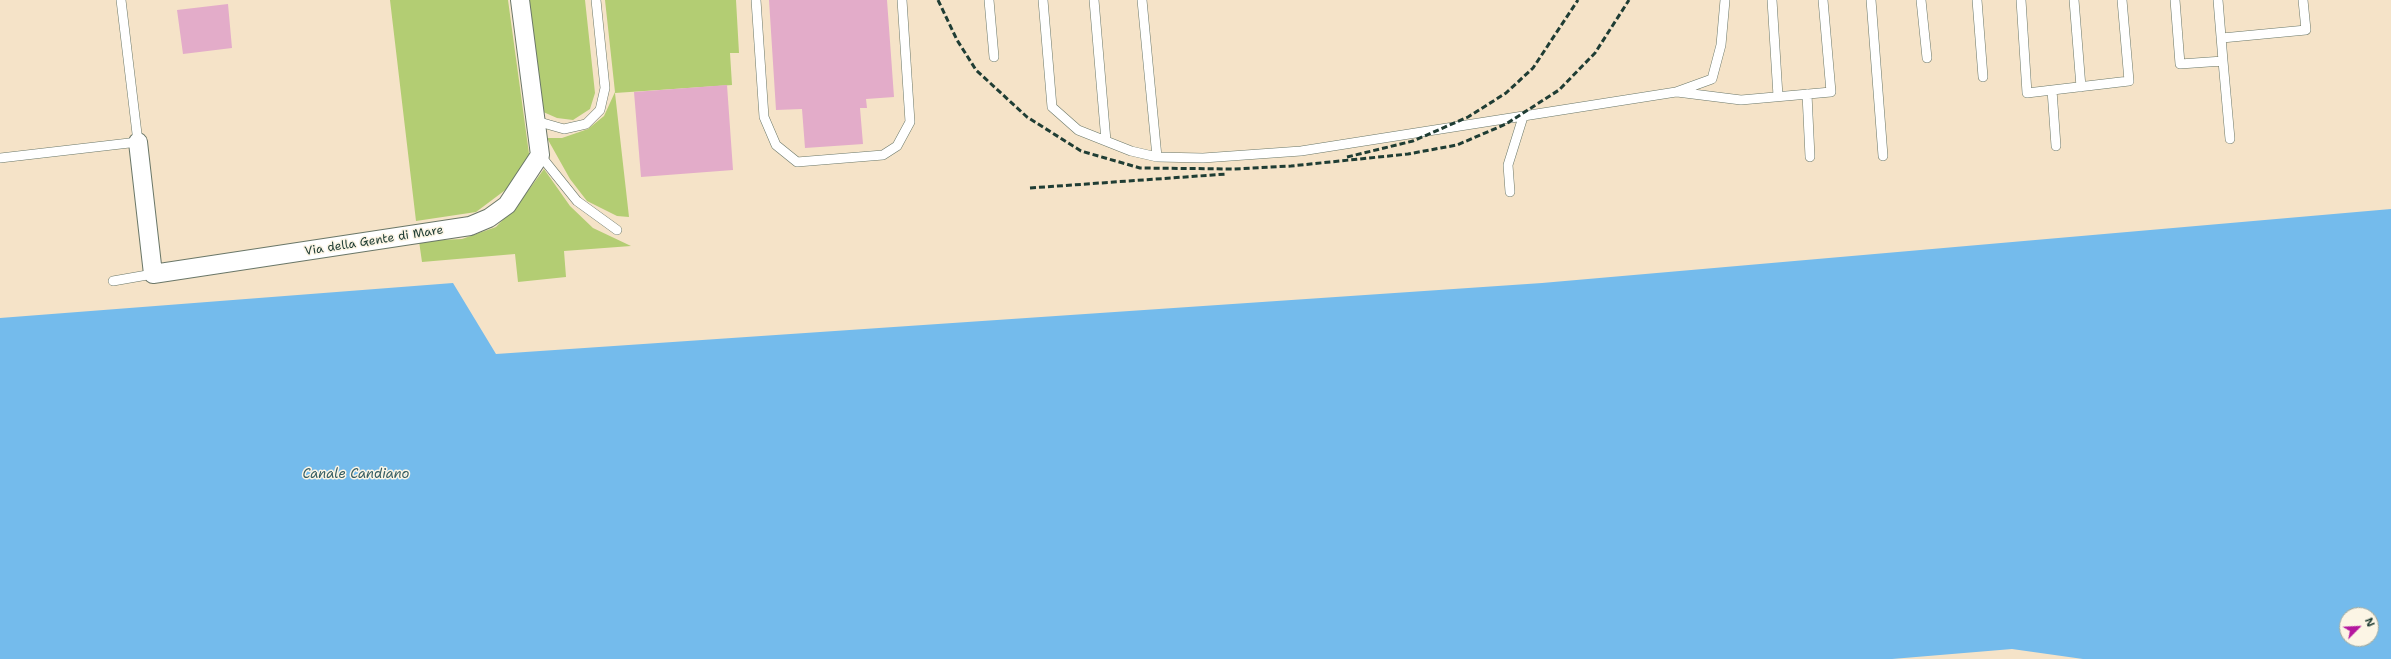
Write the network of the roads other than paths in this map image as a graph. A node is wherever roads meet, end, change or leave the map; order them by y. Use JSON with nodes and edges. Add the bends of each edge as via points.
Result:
{"nodes":[{"id":1,"x":121,"y":0,"type":"edge"},
{"id":2,"x":520,"y":0,"type":"edge"},
{"id":3,"x":596,"y":0,"type":"edge"},
{"id":4,"x":756,"y":0,"type":"edge"},
{"id":5,"x":902,"y":0,"type":"edge"},
{"id":6,"x":989,"y":0,"type":"edge"},
{"id":7,"x":1043,"y":0,"type":"edge"},
{"id":8,"x":1094,"y":0,"type":"edge"},
{"id":9,"x":1142,"y":0,"type":"edge"},
{"id":10,"x":1725,"y":0,"type":"edge"},
{"id":11,"x":1772,"y":0,"type":"edge"},
{"id":12,"x":1823,"y":0,"type":"edge"},
{"id":13,"x":1870,"y":0,"type":"edge"},
{"id":14,"x":1921,"y":0,"type":"edge"},
{"id":15,"x":1977,"y":0,"type":"edge"},
{"id":16,"x":2021,"y":0,"type":"edge"},
{"id":17,"x":2074,"y":0,"type":"edge"},
{"id":18,"x":2122,"y":0,"type":"edge"},
{"id":19,"x":2175,"y":0,"type":"edge"},
{"id":20,"x":2218,"y":0,"type":"edge"},
{"id":21,"x":2303,"y":0,"type":"edge"},
{"id":22,"x":2222,"y":38,"type":"junction"},
{"id":23,"x":994,"y":57,"type":"dead end"},
{"id":24,"x":1926,"y":58,"type":"dead end"},
{"id":25,"x":2224,"y":61,"type":"junction"},
{"id":26,"x":1983,"y":78,"type":"dead end"},
{"id":27,"x":2081,"y":87,"type":"junction"},
{"id":28,"x":2052,"y":90,"type":"junction"},
{"id":29,"x":1676,"y":92,"type":"junction"},
{"id":30,"x":1807,"y":94,"type":"junction"},
{"id":31,"x":1778,"y":96,"type":"junction"},
{"id":32,"x":1523,"y":117,"type":"junction"},
{"id":33,"x":536,"y":121,"type":"junction"},
{"id":34,"x":2230,"y":139,"type":"dead end"},
{"id":35,"x":1106,"y":141,"type":"junction"},
{"id":36,"x":138,"y":142,"type":"junction"},
{"id":37,"x":2056,"y":146,"type":"dead end"},
{"id":38,"x":540,"y":155,"type":"junction"},
{"id":39,"x":1883,"y":156,"type":"dead end"},
{"id":40,"x":1157,"y":157,"type":"junction"},
{"id":41,"x":1810,"y":157,"type":"dead end"},
{"id":42,"x":0,"y":158,"type":"edge"},
{"id":43,"x":1510,"y":192,"type":"dead end"},
{"id":44,"x":617,"y":230,"type":"dead end"},
{"id":45,"x":153,"y":274,"type":"junction"},
{"id":46,"x":113,"y":281,"type":"dead end"}],
"edges":[{"from":1,"to":36,"type":"lane"},
{"from":2,"to":33,"type":"street"},
{"from":3,"to":33,"type":"lane","via":[[605,88],[600,110],[586,124],[564,129]]},
{"from":4,"to":5,"type":"lane","via":[[764,117],[776,145],[796,162],[883,155],[897,146],[910,122]]},
{"from":6,"to":23,"type":"lane"},
{"from":7,"to":35,"type":"lane","via":[[1052,108],[1078,130]]},
{"from":8,"to":35,"type":"lane"},
{"from":9,"to":40,"type":"lane"},
{"from":10,"to":29,"type":"lane","via":[[1720,45],[1712,79]]},
{"from":11,"to":31,"type":"lane"},
{"from":12,"to":30,"type":"lane","via":[[1831,92]]},
{"from":13,"to":39,"type":"lane"},
{"from":14,"to":24,"type":"lane"},
{"from":15,"to":26,"type":"lane"},
{"from":16,"to":28,"type":"lane","via":[[2027,93]]},
{"from":17,"to":27,"type":"lane"},
{"from":18,"to":27,"type":"lane","via":[[2129,81]]},
{"from":19,"to":25,"type":"lane","via":[[2180,64]]},
{"from":20,"to":22,"type":"lane"},
{"from":21,"to":22,"type":"lane","via":[[2306,30]]},
{"from":22,"to":25,"type":"lane"},
{"from":25,"to":34,"type":"lane"},
{"from":27,"to":28,"type":"lane"},
{"from":28,"to":37,"type":"lane"},
{"from":29,"to":31,"type":"lane","via":[[1741,100]]},
{"from":29,"to":32,"type":"lane"},
{"from":30,"to":31,"type":"lane"},
{"from":30,"to":41,"type":"lane"},
{"from":32,"to":40,"type":"lane","via":[[1301,151],[1203,158]]},
{"from":32,"to":43,"type":"lane","via":[[1508,165]]},
{"from":33,"to":38,"type":"street"},
{"from":35,"to":40,"type":"lane","via":[[1131,151]]},
{"from":36,"to":42,"type":"lane"},
{"from":36,"to":45,"type":"street"},
{"from":38,"to":44,"type":"lane","via":[[577,201]]},
{"from":38,"to":45,"type":"street","name":"Via della Gente di Mare","via":[[507,205],[470,226]]},
{"from":45,"to":46,"type":"lane"}]}
